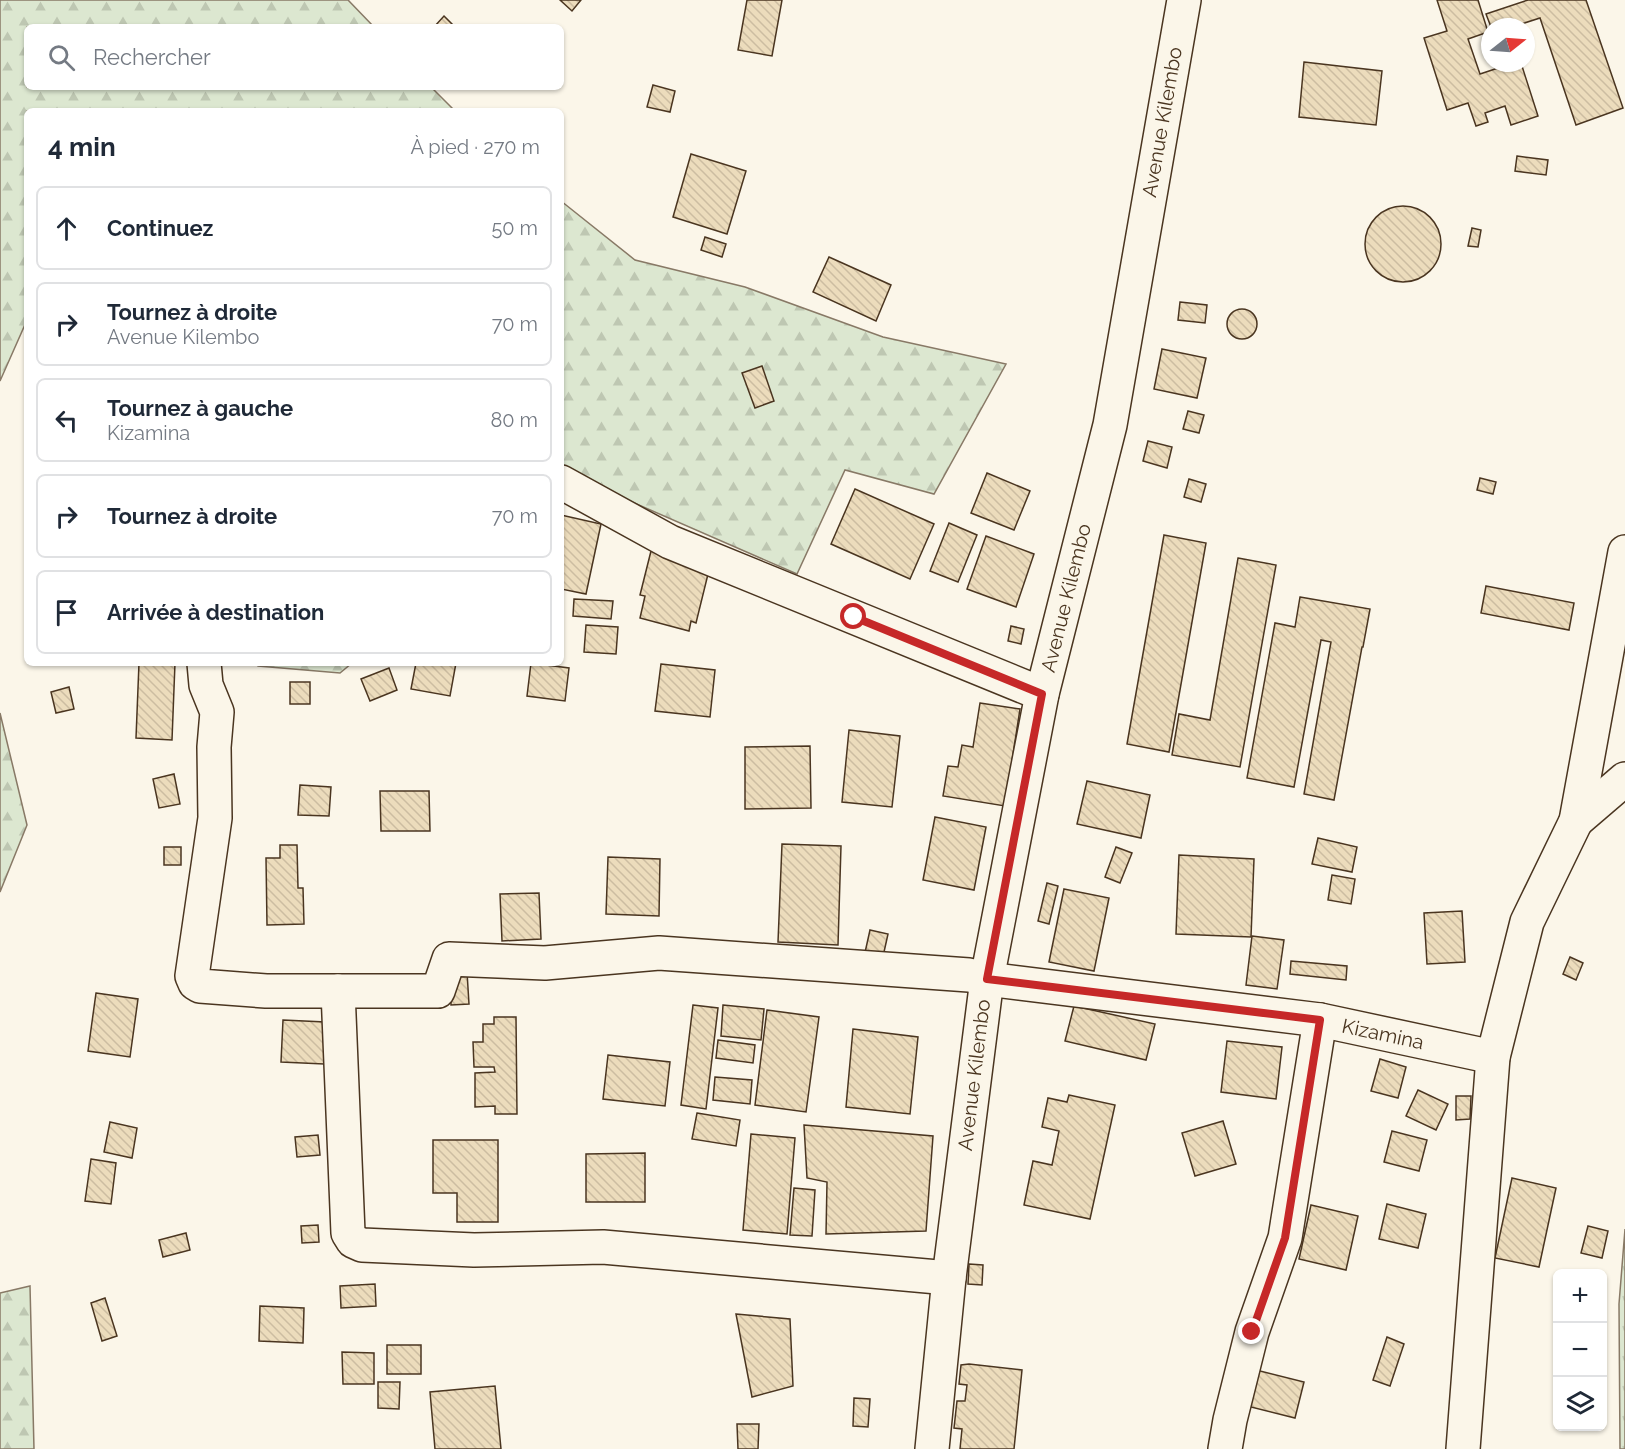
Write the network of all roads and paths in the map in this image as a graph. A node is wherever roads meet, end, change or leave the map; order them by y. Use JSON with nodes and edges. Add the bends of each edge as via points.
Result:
{"nodes":[{"id":1,"x":1184,"y":0,"type":"edge"},
{"id":2,"x":564,"y":484,"type":"edge"},
{"id":3,"x":1625,"y":552,"type":"edge"},
{"id":4,"x":204,"y":666,"type":"edge"},
{"id":5,"x":1042,"y":694,"type":"junction"},
{"id":6,"x":1625,"y":778,"type":"edge"},
{"id":7,"x":1576,"y":821,"type":"junction"},
{"id":8,"x":987,"y":979,"type":"junction"},
{"id":9,"x":338,"y":991,"type":"junction"},
{"id":10,"x":1320,"y":1020,"type":"junction"},
{"id":11,"x":1493,"y":1057,"type":"junction"},
{"id":12,"x":949,"y":1278,"type":"junction"},
{"id":13,"x":932,"y":1449,"type":"edge"},
{"id":14,"x":1225,"y":1449,"type":"edge"},
{"id":15,"x":1463,"y":1449,"type":"edge"}],
"edges":[{"from":1,"to":5,"type":"street","name":"Avenue Kilembo","via":[[1110,425]]},
{"from":2,"to":5,"type":"street","via":[[670,542]]},
{"from":3,"to":7,"type":"street"},
{"from":4,"to":9,"type":"street","via":[[206,685],[217,712],[215,818],[192,976],[200,987]]},
{"from":5,"to":8,"type":"street","name":"Avenue Kilembo"},
{"from":6,"to":7,"type":"street"},
{"from":7,"to":11,"type":"street","via":[[1527,922]]},
{"from":8,"to":9,"type":"street","name":"Kizamina","via":[[659,953],[545,963],[448,958],[438,991]]},
{"from":8,"to":10,"type":"street","name":"Kizamina"},
{"from":8,"to":12,"type":"street","name":"Avenue Kilembo"},
{"from":9,"to":12,"type":"street","via":[[347,1222],[353,1241],[362,1245],[474,1250],[603,1247]]},
{"from":10,"to":11,"type":"street","name":"Kizamina"},
{"from":10,"to":14,"type":"street","via":[[1285,1238],[1252,1332]]},
{"from":11,"to":15,"type":"street"},
{"from":12,"to":13,"type":"street","name":"Avenue Kilembo"}]}
